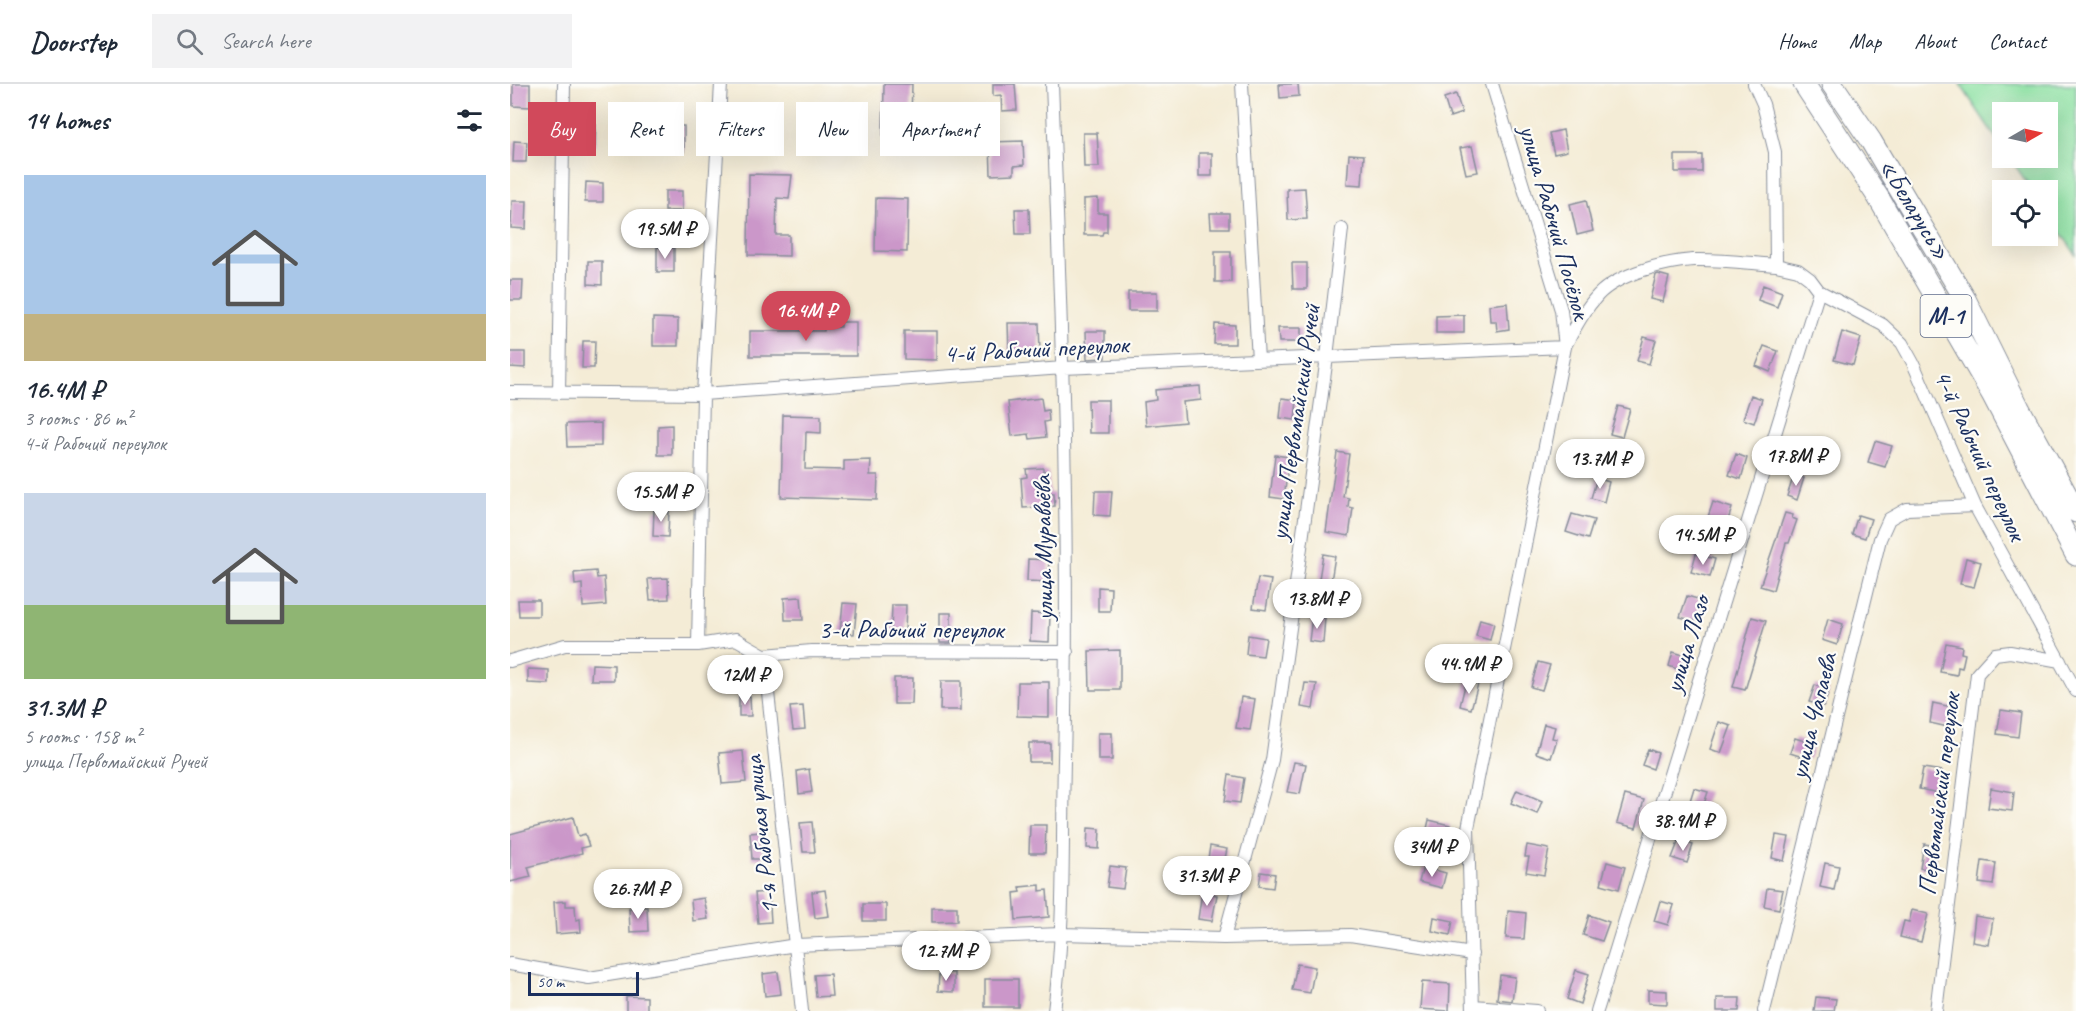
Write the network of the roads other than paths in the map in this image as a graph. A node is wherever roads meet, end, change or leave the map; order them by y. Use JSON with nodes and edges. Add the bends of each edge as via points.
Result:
{"nodes":[{"id":1,"x":564,"y":84,"type":"edge"},
{"id":2,"x":721,"y":84,"type":"edge"},
{"id":3,"x":1052,"y":84,"type":"edge"},
{"id":4,"x":1242,"y":84,"type":"edge"},
{"id":5,"x":1492,"y":84,"type":"edge"},
{"id":6,"x":1754,"y":84,"type":"edge"},
{"id":7,"x":1804,"y":84,"type":"edge"},
{"id":8,"x":1832,"y":84,"type":"edge"},
{"id":9,"x":1342,"y":229,"type":"dead end"},
{"id":10,"x":1776,"y":265,"type":"junction"},
{"id":11,"x":1819,"y":291,"type":"junction"},
{"id":12,"x":1565,"y":347,"type":"junction"},
{"id":13,"x":1327,"y":357,"type":"junction"},
{"id":14,"x":1258,"y":360,"type":"junction"},
{"id":15,"x":1063,"y":368,"type":"junction"},
{"id":16,"x":510,"y":392,"type":"edge"},
{"id":17,"x":559,"y":393,"type":"junction"},
{"id":18,"x":703,"y":394,"type":"junction"},
{"id":19,"x":1974,"y":506,"type":"junction"},
{"id":20,"x":2076,"y":512,"type":"edge"},
{"id":21,"x":2076,"y":555,"type":"edge"},
{"id":22,"x":698,"y":645,"type":"junction"},
{"id":23,"x":1067,"y":652,"type":"junction"},
{"id":24,"x":764,"y":655,"type":"junction"},
{"id":25,"x":510,"y":661,"type":"edge"},
{"id":26,"x":2060,"y":661,"type":"junction"},
{"id":27,"x":2076,"y":691,"type":"edge"},
{"id":28,"x":1060,"y":934,"type":"junction"},
{"id":29,"x":1224,"y":938,"type":"junction"},
{"id":30,"x":796,"y":945,"type":"junction"},
{"id":31,"x":1472,"y":954,"type":"junction"},
{"id":32,"x":510,"y":964,"type":"edge"},
{"id":33,"x":1474,"y":1009,"type":"edge"},
{"id":34,"x":802,"y":1011,"type":"edge"},
{"id":35,"x":1054,"y":1011,"type":"edge"},
{"id":36,"x":1537,"y":1011,"type":"edge"},
{"id":37,"x":1597,"y":1011,"type":"edge"},
{"id":38,"x":1764,"y":1011,"type":"edge"},
{"id":39,"x":1936,"y":1011,"type":"edge"}],
"edges":[{"from":1,"to":17,"type":"street"},
{"from":2,"to":18,"type":"street"},
{"from":3,"to":15,"type":"street","name":"улица Муравьёва"},
{"from":4,"to":14,"type":"street","name":"улица Первомайский Ручей"},
{"from":5,"to":12,"type":"street","name":"улица Рабочий Посёлок","via":[[1561,310]]},
{"from":6,"to":10,"type":"street","via":[[1775,152]]},
{"from":7,"to":21,"type":"highway","name":"«Беларусь»","number":"М-1","via":[[1890,217],[1992,394]]},
{"from":8,"to":20,"type":"highway","name":"«Беларусь»","number":"М-1","via":[[1871,141],[1965,299]]},
{"from":9,"to":13,"type":"street","name":"улица Первомайский Ручей"},
{"from":10,"to":11,"type":"street","name":"4-й Рабочий переулок","via":[[1798,270]]},
{"from":10,"to":12,"type":"street","name":"4-й Рабочий переулок","via":[[1693,260],[1635,273],[1599,294],[1581,316]]},
{"from":11,"to":19,"type":"street","name":"4-й Рабочий переулок","via":[[1883,325],[1902,343]]},
{"from":11,"to":37,"type":"street","name":"улица Лазо"},
{"from":12,"to":13,"type":"street","name":"4-й Рабочий переулок"},
{"from":12,"to":31,"type":"street","name":"улица Рабочий Посёлок","via":[[1468,828]]},
{"from":13,"to":14,"type":"street","name":"4-й Рабочий переулок"},
{"from":13,"to":29,"type":"street","name":"улица Первомайский Ручей","via":[[1272,760]]},
{"from":14,"to":15,"type":"street","name":"4-й Рабочий переулок"},
{"from":15,"to":18,"type":"street","name":"4-й Рабочий переулок"},
{"from":15,"to":23,"type":"street","name":"улица Муравьёва"},
{"from":16,"to":17,"type":"street","name":"4-й Рабочий переулок"},
{"from":17,"to":18,"type":"street","name":"4-й Рабочий переулок"},
{"from":18,"to":22,"type":"street"},
{"from":19,"to":26,"type":"street","name":"4-й Рабочий переулок"},
{"from":19,"to":38,"type":"street","name":"улица Чапаева","via":[[1907,508],[1889,519],[1880,539]]},
{"from":22,"to":24,"type":"street","via":[[736,639]]},
{"from":22,"to":25,"type":"street","via":[[565,645]]},
{"from":23,"to":24,"type":"street","name":"3-й Рабочий переулок","via":[[812,651]]},
{"from":23,"to":28,"type":"street","name":"улица Муравьёва"},
{"from":24,"to":30,"type":"street","name":"1-я Рабочая улица"},
{"from":26,"to":27,"type":"street","name":"4-й Рабочий переулок"},
{"from":26,"to":39,"type":"street","name":"Первомайский переулок","via":[[2010,652],[1995,654],[1977,674]]},
{"from":28,"to":29,"type":"street"},
{"from":28,"to":30,"type":"street"},
{"from":28,"to":35,"type":"street","name":"улица Муравьёва"},
{"from":29,"to":31,"type":"street","via":[[1350,935]]},
{"from":30,"to":32,"type":"street","via":[[589,978]]},
{"from":30,"to":34,"type":"street","name":"1-я Рабочая улица"},
{"from":31,"to":33,"type":"street","name":"улица Рабочий Посёлок"},
{"from":33,"to":36,"type":"street"}]}
